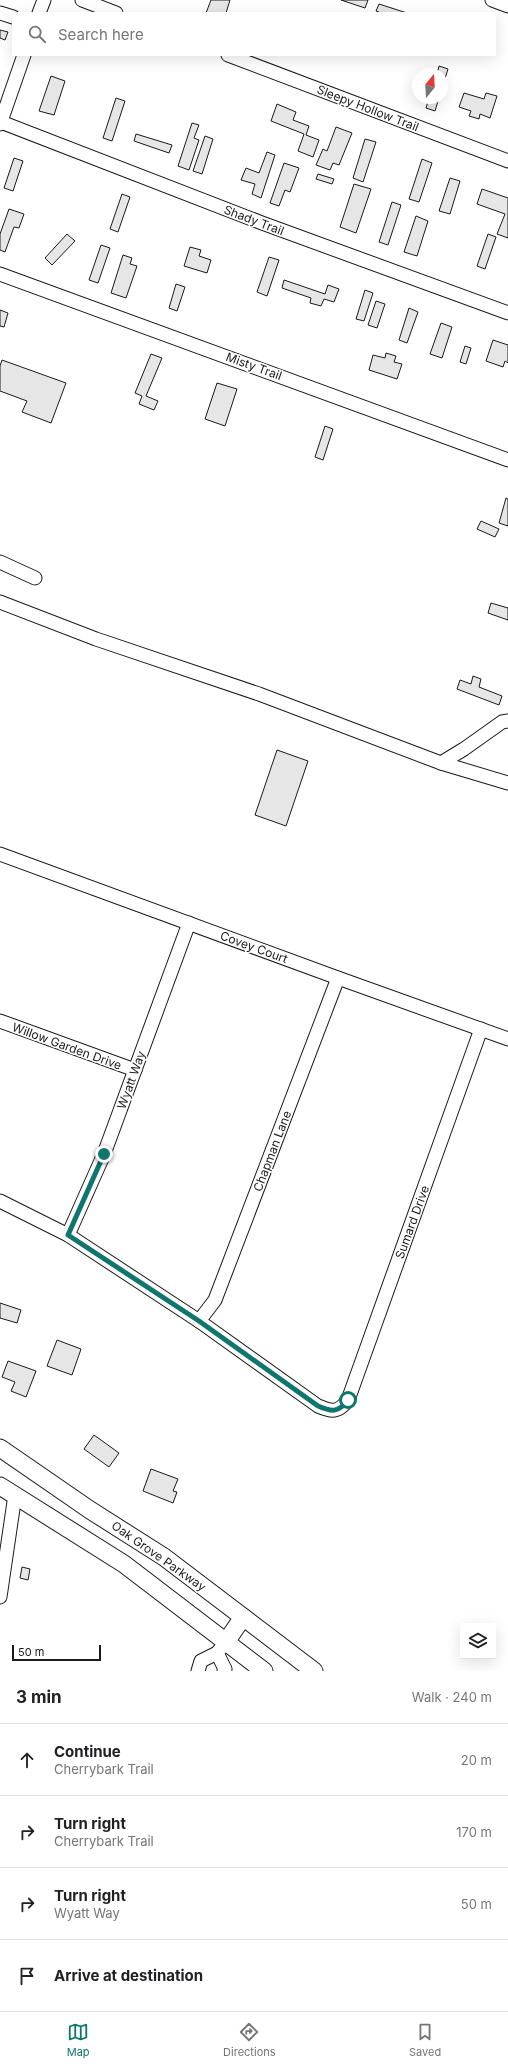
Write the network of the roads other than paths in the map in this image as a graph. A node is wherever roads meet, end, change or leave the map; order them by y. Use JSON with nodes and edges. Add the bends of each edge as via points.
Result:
{"nodes":[{"id":1,"x":44,"y":0,"type":"edge"},
{"id":2,"x":82,"y":0,"type":"edge"},
{"id":3,"x":492,"y":0,"type":"edge"},
{"id":4,"x":508,"y":6,"type":"edge"},
{"id":5,"x":39,"y":12,"type":"edge"},
{"id":6,"x":113,"y":12,"type":"edge"},
{"id":7,"x":0,"y":13,"type":"edge"},
{"id":8,"x":12,"y":17,"type":"edge"},
{"id":9,"x":24,"y":56,"type":"edge"},
{"id":10,"x":231,"y":56,"type":"edge"},
{"id":11,"x":0,"y":123,"type":"edge"},
{"id":12,"x":508,"y":161,"type":"edge"},
{"id":13,"x":0,"y":274,"type":"edge"},
{"id":14,"x":508,"y":314,"type":"edge"},
{"id":15,"x":508,"y":460,"type":"edge"},
{"id":16,"x":0,"y":562,"type":"edge"},
{"id":17,"x":35,"y":578,"type":"dead end"},
{"id":18,"x":0,"y":602,"type":"edge"},
{"id":19,"x":506,"y":718,"type":"edge"},
{"id":20,"x":441,"y":763,"type":"junction"},
{"id":21,"x":508,"y":783,"type":"edge"},
{"id":22,"x":0,"y":854,"type":"edge"},
{"id":23,"x":189,"y":923,"type":"junction"},
{"id":24,"x":338,"y":978,"type":"junction"},
{"id":25,"x":0,"y":1021,"type":"edge"},
{"id":26,"x":481,"y":1029,"type":"junction"},
{"id":27,"x":508,"y":1039,"type":"edge"},
{"id":28,"x":135,"y":1070,"type":"junction"},
{"id":29,"x":0,"y":1201,"type":"edge"},
{"id":30,"x":68,"y":1235,"type":"junction"},
{"id":31,"x":199,"y":1321,"type":"junction"},
{"id":32,"x":0,"y":1448,"type":"edge"},
{"id":33,"x":0,"y":1486,"type":"edge"},
{"id":34,"x":15,"y":1496,"type":"junction"},
{"id":35,"x":0,"y":1597,"type":"edge"},
{"id":36,"x":243,"y":1617,"type":"junction"},
{"id":37,"x":221,"y":1648,"type":"junction"},
{"id":38,"x":198,"y":1671,"type":"edge"},
{"id":39,"x":224,"y":1671,"type":"edge"},
{"id":40,"x":264,"y":1671,"type":"edge"},
{"id":41,"x":314,"y":1671,"type":"edge"}],
"edges":[{"from":1,"to":5,"type":"street"},
{"from":2,"to":6,"type":"street"},
{"from":3,"to":4,"type":"street"},
{"from":7,"to":8,"type":"street"},
{"from":9,"to":11,"type":"street"},
{"from":10,"to":12,"type":"street","name":"Sleepy Hollow Trail"},
{"from":11,"to":14,"type":"street","name":"Shady Trail"},
{"from":13,"to":15,"type":"street","name":"Misty Trail"},
{"from":16,"to":17,"type":"street"},
{"from":18,"to":20,"type":"street","via":[[96,639],[259,694]]},
{"from":19,"to":20,"type":"street"},
{"from":20,"to":21,"type":"street"},
{"from":22,"to":23,"type":"street","name":"Covey Court"},
{"from":23,"to":24,"type":"street","name":"Covey Court"},
{"from":23,"to":28,"type":"street","name":"Wyatt Way"},
{"from":24,"to":26,"type":"street","name":"Covey Court"},
{"from":24,"to":31,"type":"street","name":"Chapman Lane","via":[[215,1300]]},
{"from":25,"to":28,"type":"street","name":"Willow Garden Drive"},
{"from":26,"to":27,"type":"street","name":"Covey Court"},
{"from":26,"to":31,"type":"street","name":"Sumard Drive","via":[[348,1400],[341,1408],[329,1411],[318,1406]]},
{"from":28,"to":30,"type":"street","name":"Wyatt Way","via":[[104,1154]]},
{"from":29,"to":30,"type":"street"},
{"from":30,"to":31,"type":"street"},
{"from":32,"to":36,"type":"main road","name":"Oak Grove Parkway","via":[[164,1557]]},
{"from":33,"to":34,"type":"main road"},
{"from":34,"to":35,"type":"street"},
{"from":34,"to":37,"type":"main road","via":[[124,1564]]},
{"from":36,"to":37,"type":"main road"},
{"from":36,"to":41,"type":"main road","name":"Oak Grove Parkway"},
{"from":37,"to":38,"type":"street","via":[[201,1661]]},
{"from":37,"to":39,"type":"street"},
{"from":37,"to":40,"type":"main road"}]}
